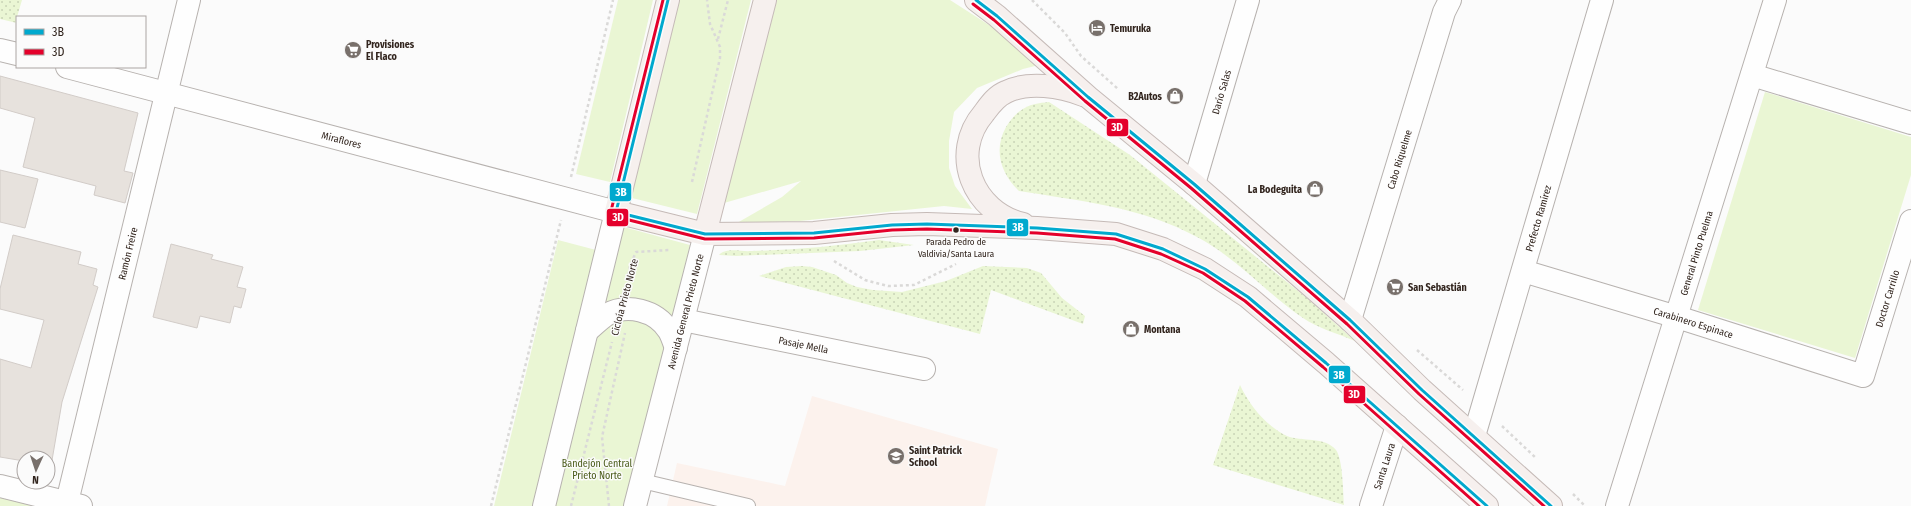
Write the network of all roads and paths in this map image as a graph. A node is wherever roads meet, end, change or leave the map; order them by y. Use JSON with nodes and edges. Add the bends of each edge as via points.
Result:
{"nodes":[{"id":1,"x":188,"y":0,"type":"edge"},
{"id":2,"x":613,"y":0,"type":"edge"},
{"id":3,"x":668,"y":0,"type":"edge"},
{"id":4,"x":707,"y":0,"type":"edge"},
{"id":5,"x":728,"y":0,"type":"edge"},
{"id":6,"x":765,"y":0,"type":"edge"},
{"id":7,"x":976,"y":0,"type":"edge"},
{"id":8,"x":1248,"y":0,"type":"edge"},
{"id":9,"x":1450,"y":0,"type":"edge"},
{"id":10,"x":1602,"y":0,"type":"edge"},
{"id":11,"x":1775,"y":0,"type":"edge"},
{"id":12,"x":718,"y":40,"type":"junction"},
{"id":13,"x":0,"y":50,"type":"edge"},
{"id":14,"x":16,"y":54,"type":"edge"},
{"id":15,"x":71,"y":68,"type":"edge"},
{"id":16,"x":1752,"y":75,"type":"junction"},
{"id":17,"x":165,"y":92,"type":"junction"},
{"id":18,"x":1088,"y":97,"type":"junction"},
{"id":19,"x":1911,"y":123,"type":"edge"},
{"id":20,"x":1194,"y":184,"type":"junction"},
{"id":21,"x":691,"y":187,"type":"dead end"},
{"id":22,"x":566,"y":199,"type":"junction"},
{"id":23,"x":616,"y":212,"type":"junction"},
{"id":24,"x":1911,"y":221,"type":"edge"},
{"id":25,"x":683,"y":228,"type":"junction"},
{"id":26,"x":1037,"y":228,"type":"junction"},
{"id":27,"x":705,"y":234,"type":"junction"},
{"id":28,"x":834,"y":261,"type":"dead end"},
{"id":29,"x":956,"y":264,"type":"dead end"},
{"id":30,"x":1523,"y":271,"type":"junction"},
{"id":31,"x":625,"y":309,"type":"junction"},
{"id":32,"x":1678,"y":317,"type":"junction"},
{"id":33,"x":683,"y":320,"type":"junction"},
{"id":34,"x":1350,"y":320,"type":"junction"},
{"id":35,"x":587,"y":331,"type":"junction"},
{"id":36,"x":676,"y":348,"type":"junction"},
{"id":37,"x":924,"y":369,"type":"dead end"},
{"id":38,"x":1863,"y":376,"type":"joint"},
{"id":39,"x":1397,"y":426,"type":"junction"},
{"id":40,"x":1474,"y":436,"type":"junction"},
{"id":41,"x":642,"y":481,"type":"junction"},
{"id":42,"x":0,"y":486,"type":"edge"},
{"id":43,"x":71,"y":505,"type":"edge"},
{"id":44,"x":491,"y":506,"type":"edge"},
{"id":45,"x":544,"y":506,"type":"edge"},
{"id":46,"x":571,"y":506,"type":"edge"},
{"id":47,"x":609,"y":506,"type":"edge"},
{"id":48,"x":635,"y":506,"type":"edge"},
{"id":49,"x":748,"y":506,"type":"edge"},
{"id":50,"x":1371,"y":506,"type":"edge"},
{"id":51,"x":1487,"y":506,"type":"edge"},
{"id":52,"x":1551,"y":506,"type":"edge"},
{"id":53,"x":1617,"y":506,"type":"edge"}],
"edges":[{"from":1,"to":17,"type":"street","name":"Ramón Freire"},
{"from":2,"to":22,"type":"path"},
{"from":3,"to":23,"type":"main road"},
{"from":4,"to":12,"type":"path","via":[[710,24]]},
{"from":5,"to":12,"type":"path"},
{"from":6,"to":27,"type":"main road","name":"Avenida General Prieto Norte"},
{"from":7,"to":18,"type":"main road"},
{"from":8,"to":20,"type":"street","name":"Darío Salas"},
{"from":9,"to":34,"type":"street","name":"Cabo Riquelme","via":[[1444,12]]},
{"from":10,"to":30,"type":"street","name":"Prefecto Ramírez"},
{"from":11,"to":16,"type":"street","name":"General Pinto Puelma"},
{"from":12,"to":21,"type":"path","via":[[720,58]]},
{"from":13,"to":14,"type":"street"},
{"from":15,"to":17,"type":"street","name":"Miraflores"},
{"from":16,"to":19,"type":"street"},
{"from":16,"to":32,"type":"street","name":"General Pinto Puelma"},
{"from":17,"to":22,"type":"street","name":"Miraflores"},
{"from":17,"to":43,"type":"street","name":"Ramón Freire"},
{"from":18,"to":20,"type":"main road"},
{"from":18,"to":26,"type":"main road","via":[[1062,89],[1034,86],[1006,92],[994,100],[976,122],[970,136],[968,170],[973,185],[981,197],[1012,222]]},
{"from":20,"to":34,"type":"main road"},
{"from":22,"to":23,"type":"street","name":"Miraflores"},
{"from":22,"to":44,"type":"path"},
{"from":23,"to":25,"type":"main road"},
{"from":23,"to":35,"type":"street"},
{"from":24,"to":38,"type":"street","name":"Doctor Carrillo"},
{"from":25,"to":27,"type":"main road"},
{"from":25,"to":31,"type":"path","name":"Cicloía Prieto Norte","via":[[673,250],[636,252],[630,266]]},
{"from":26,"to":27,"type":"main road","via":[[927,224],[814,233]]},
{"from":26,"to":39,"type":"main road","via":[[1116,234],[1163,249],[1204,269],[1248,297]]},
{"from":27,"to":33,"type":"street","name":"Avenida General Prieto Norte"},
{"from":28,"to":29,"type":"path","via":[[866,280],[888,286],[914,285]]},
{"from":30,"to":32,"type":"street","name":"Carabinero Espinace"},
{"from":30,"to":40,"type":"street","name":"Prefecto Ramírez"},
{"from":31,"to":35,"type":"street","via":[[606,315]]},
{"from":31,"to":36,"type":"street","via":[[641,311],[656,317],[669,331]]},
{"from":31,"to":46,"type":"path","name":"Cicloía Prieto Norte"},
{"from":31,"to":47,"type":"path","via":[[602,437]]},
{"from":32,"to":38,"type":"street","name":"Carabinero Espinace"},
{"from":32,"to":53,"type":"street","name":"General Pinto Puelma"},
{"from":33,"to":36,"type":"street","name":"Avenida General Prieto Norte"},
{"from":33,"to":37,"type":"street","name":"Pasaje Mella"},
{"from":34,"to":40,"type":"main road"},
{"from":35,"to":45,"type":"street"},
{"from":36,"to":41,"type":"street","name":"Avenida General Prieto Norte"},
{"from":39,"to":50,"type":"street","name":"Santa Laura"},
{"from":39,"to":51,"type":"main road"},
{"from":40,"to":52,"type":"main road"},
{"from":41,"to":48,"type":"street","name":"Avenida General Prieto Norte"},
{"from":41,"to":49,"type":"lane"},
{"from":42,"to":43,"type":"street"}]}
